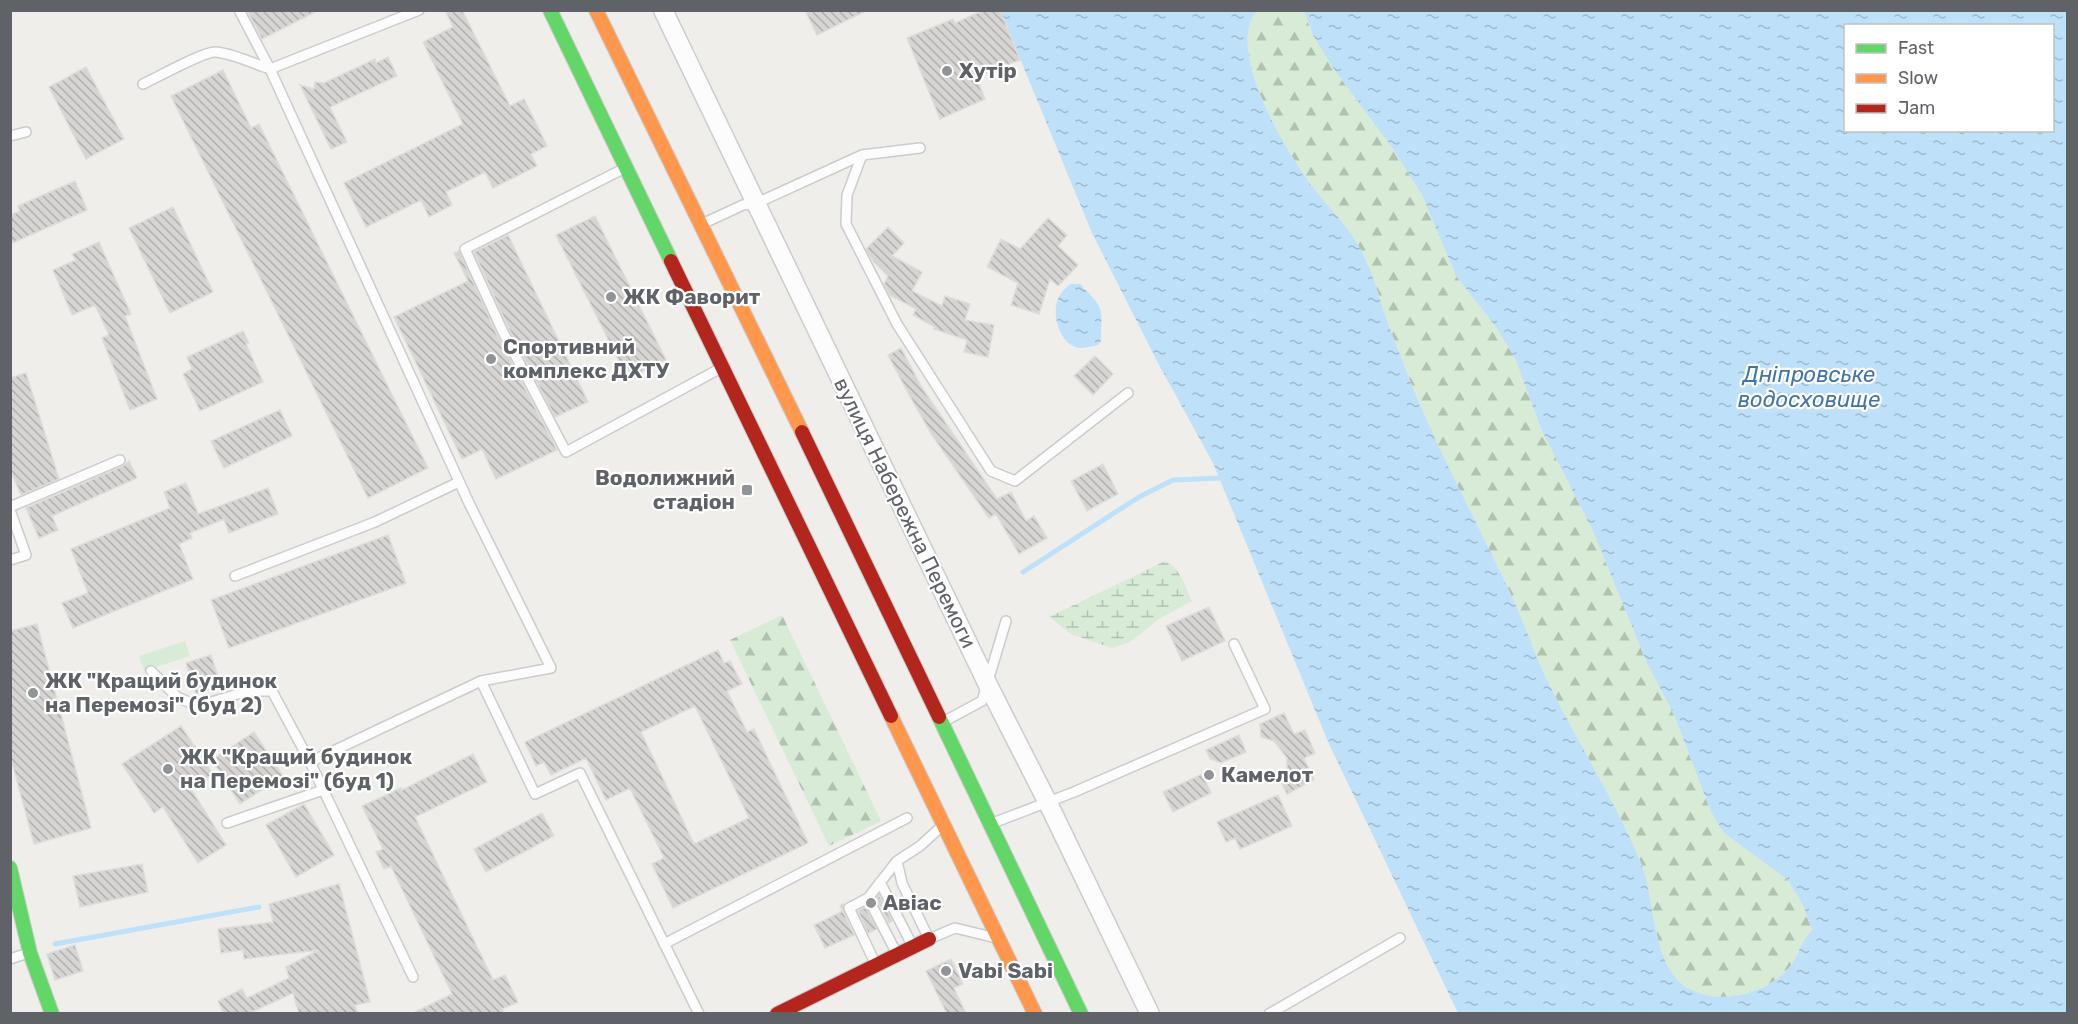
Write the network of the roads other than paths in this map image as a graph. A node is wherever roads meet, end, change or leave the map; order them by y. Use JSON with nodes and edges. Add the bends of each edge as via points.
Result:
{"nodes":[{"id":1,"x":240,"y":10,"type":"edge"},
{"id":2,"x":419,"y":10,"type":"edge"},
{"id":3,"x":550,"y":10,"type":"edge"},
{"id":4,"x":596,"y":10,"type":"edge"},
{"id":5,"x":663,"y":10,"type":"edge"},
{"id":6,"x":270,"y":69,"type":"junction"},
{"id":7,"x":143,"y":84,"type":"dead end"},
{"id":8,"x":26,"y":132,"type":"dead end"},
{"id":9,"x":10,"y":136,"type":"edge"},
{"id":10,"x":920,"y":148,"type":"dead end"},
{"id":11,"x":862,"y":155,"type":"junction"},
{"id":12,"x":627,"y":168,"type":"junction"},
{"id":13,"x":757,"y":203,"type":"junction"},
{"id":14,"x":700,"y":225,"type":"junction"},
{"id":15,"x":723,"y":367,"type":"junction"},
{"id":16,"x":1128,"y":393,"type":"dead end"},
{"id":17,"x":120,"y":460,"type":"dead end"},
{"id":18,"x":459,"y":482,"type":"junction"},
{"id":19,"x":10,"y":509,"type":"edge"},
{"id":20,"x":10,"y":560,"type":"edge"},
{"id":21,"x":235,"y":576,"type":"dead end"},
{"id":22,"x":1006,"y":621,"type":"dead end"},
{"id":23,"x":1234,"y":644,"type":"dead end"},
{"id":24,"x":152,"y":671,"type":"dead end"},
{"id":25,"x":481,"y":681,"type":"junction"},
{"id":26,"x":988,"y":687,"type":"junction"},
{"id":27,"x":941,"y":723,"type":"junction"},
{"id":28,"x":310,"y":762,"type":"junction"},
{"id":29,"x":323,"y":790,"type":"junction"},
{"id":30,"x":1047,"y":801,"type":"junction"},
{"id":31,"x":907,"y":818,"type":"dead end"},
{"id":32,"x":227,"y":823,"type":"dead end"},
{"id":33,"x":990,"y":824,"type":"junction"},
{"id":34,"x":944,"y":825,"type":"junction"},
{"id":35,"x":897,"y":861,"type":"junction"},
{"id":36,"x":10,"y":868,"type":"edge"},
{"id":37,"x":880,"y":882,"type":"junction"},
{"id":38,"x":14,"y":892,"type":"edge"},
{"id":39,"x":868,"y":898,"type":"junction"},
{"id":40,"x":999,"y":938,"type":"junction"},
{"id":41,"x":1400,"y":938,"type":"dead end"},
{"id":42,"x":929,"y":939,"type":"junction"},
{"id":43,"x":664,"y":944,"type":"junction"},
{"id":44,"x":914,"y":947,"type":"junction"},
{"id":45,"x":30,"y":953,"type":"junction"},
{"id":46,"x":897,"y":955,"type":"junction"},
{"id":47,"x":10,"y":959,"type":"edge"},
{"id":48,"x":876,"y":965,"type":"junction"},
{"id":49,"x":413,"y":977,"type":"dead end"},
{"id":50,"x":52,"y":1014,"type":"edge"},
{"id":51,"x":699,"y":1014,"type":"edge"},
{"id":52,"x":777,"y":1014,"type":"edge"},
{"id":53,"x":1035,"y":1014,"type":"edge"},
{"id":54,"x":1081,"y":1014,"type":"edge"},
{"id":55,"x":1150,"y":1014,"type":"edge"},
{"id":56,"x":1269,"y":1014,"type":"edge"}],
"edges":[{"from":1,"to":6,"type":"lane"},
{"from":2,"to":6,"type":"lane"},
{"from":3,"to":12,"type":"main road"},
{"from":4,"to":14,"type":"main road"},
{"from":5,"to":13,"type":"street","name":"вулиця Набережна Перемоги"},
{"from":6,"to":7,"type":"lane","via":[[213,52]]},
{"from":6,"to":18,"type":"lane"},
{"from":8,"to":9,"type":"lane"},
{"from":10,"to":11,"type":"lane"},
{"from":11,"to":13,"type":"lane"},
{"from":11,"to":16,"type":"lane","via":[[847,195],[846,224],[897,324],[991,471],[1016,480]]},
{"from":12,"to":15,"type":"main road","via":[[679,263]]},
{"from":12,"to":15,"type":"lane","via":[[465,249],[503,332],[566,452]]},
{"from":13,"to":14,"type":"lane","via":[[743,205]]},
{"from":13,"to":26,"type":"street","name":"вулиця Набережна Перемоги"},
{"from":14,"to":27,"type":"main road","via":[[707,251],[867,581]]},
{"from":15,"to":34,"type":"main road","via":[[839,594]]},
{"from":17,"to":19,"type":"lane"},
{"from":18,"to":21,"type":"lane","via":[[375,522]]},
{"from":18,"to":25,"type":"lane","via":[[551,668]]},
{"from":19,"to":20,"type":"lane","via":[[26,555]]},
{"from":22,"to":26,"type":"lane"},
{"from":23,"to":30,"type":"lane","via":[[1265,709]]},
{"from":24,"to":28,"type":"lane","via":[[177,697],[198,706],[248,691],[272,691]]},
{"from":25,"to":28,"type":"lane"},
{"from":25,"to":43,"type":"lane","via":[[535,794],[580,772]]},
{"from":26,"to":27,"type":"lane","via":[[982,701]]},
{"from":26,"to":30,"type":"street","name":"вулиця Набережна Перемоги"},
{"from":27,"to":33,"type":"main road"},
{"from":28,"to":29,"type":"lane"},
{"from":29,"to":32,"type":"lane"},
{"from":29,"to":49,"type":"lane"},
{"from":30,"to":33,"type":"lane"},
{"from":30,"to":55,"type":"street","name":"вулиця Набережна Перемоги"},
{"from":31,"to":43,"type":"lane"},
{"from":33,"to":54,"type":"main road"},
{"from":34,"to":35,"type":"lane"},
{"from":34,"to":40,"type":"main road"},
{"from":35,"to":37,"type":"lane"},
{"from":35,"to":42,"type":"lane","via":[[902,883]]},
{"from":36,"to":38,"type":"main road"},
{"from":37,"to":39,"type":"lane"},
{"from":37,"to":44,"type":"lane"},
{"from":38,"to":45,"type":"main road"},
{"from":39,"to":46,"type":"lane"},
{"from":39,"to":48,"type":"lane","via":[[849,908]]},
{"from":40,"to":42,"type":"lane","via":[[955,928]]},
{"from":40,"to":53,"type":"main road"},
{"from":41,"to":56,"type":"lane"},
{"from":42,"to":44,"type":"main road"},
{"from":43,"to":51,"type":"lane"},
{"from":44,"to":46,"type":"main road"},
{"from":45,"to":47,"type":"lane"},
{"from":45,"to":50,"type":"main road"},
{"from":46,"to":48,"type":"main road"},
{"from":48,"to":52,"type":"main road"}]}
